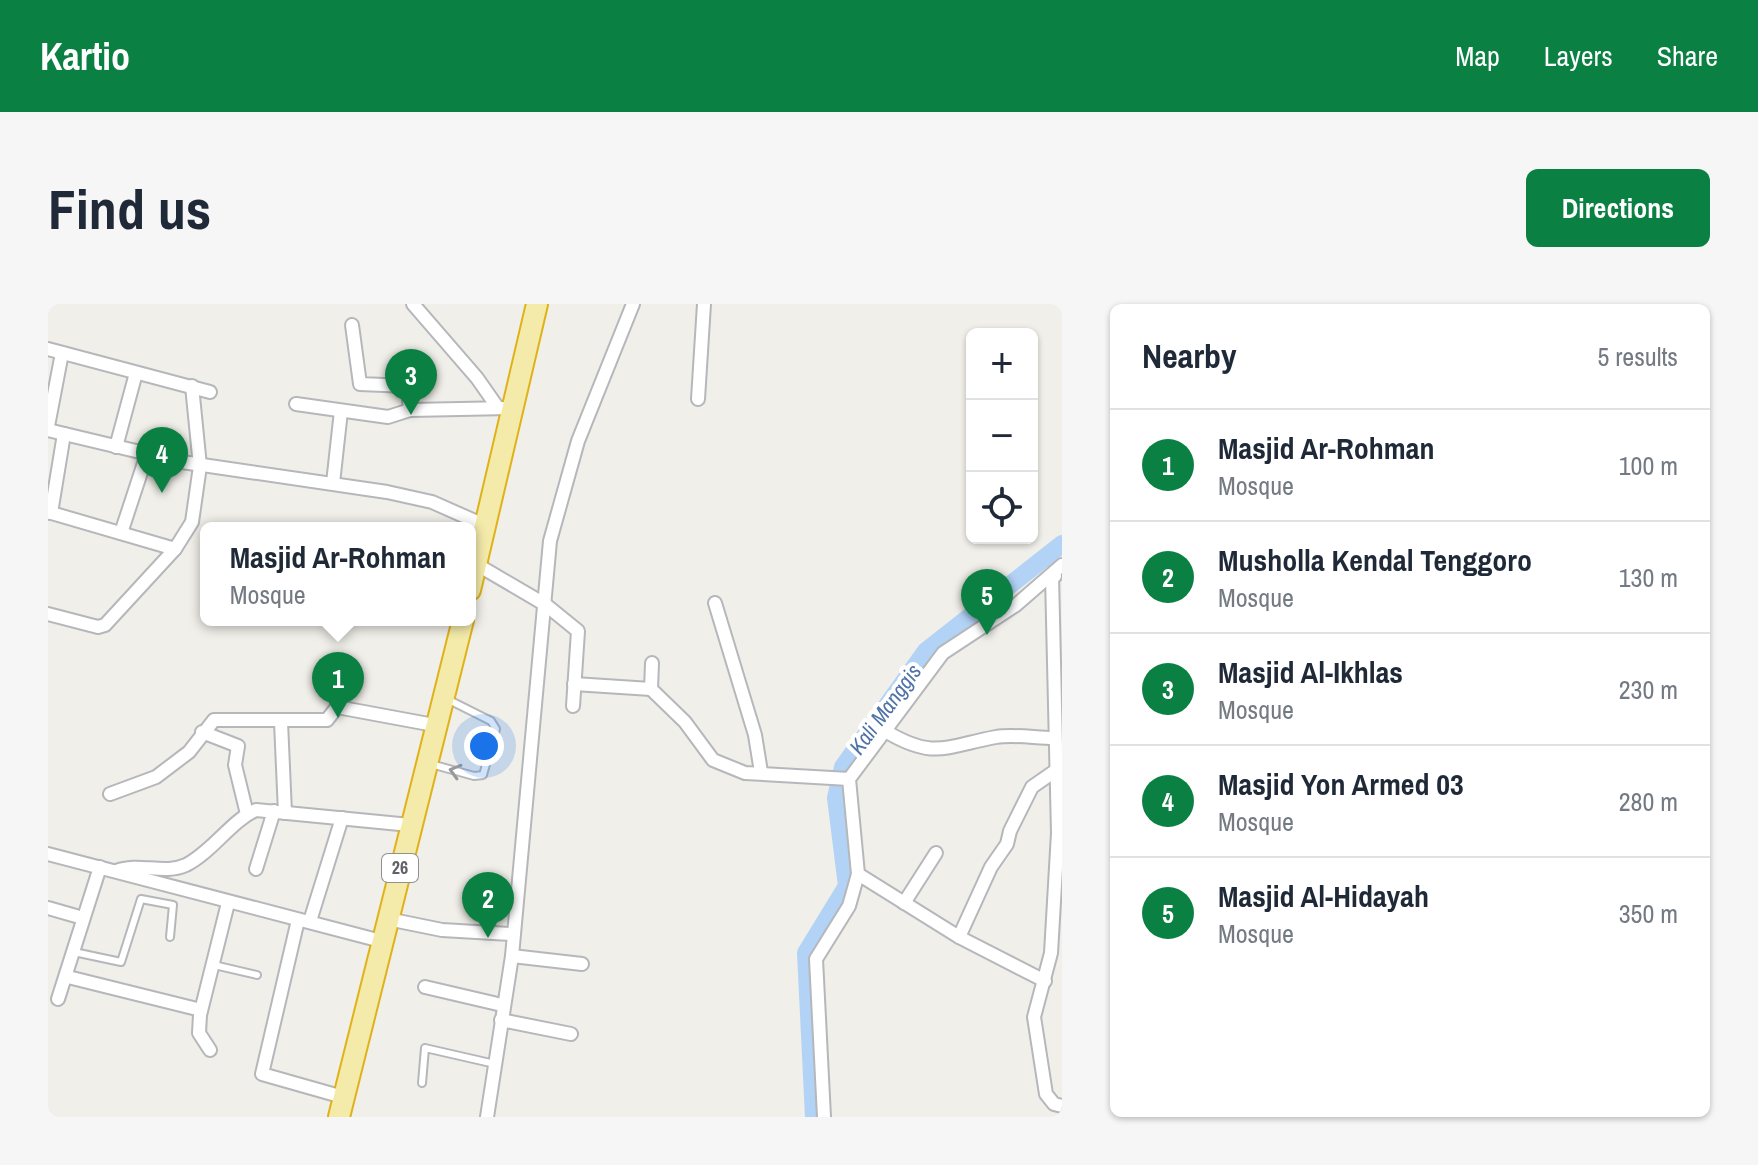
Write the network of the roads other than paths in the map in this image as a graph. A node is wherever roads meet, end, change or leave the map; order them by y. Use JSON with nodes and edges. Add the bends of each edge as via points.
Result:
{"nodes":[{"id":1,"x":413,"y":304,"type":"edge"},
{"id":2,"x":537,"y":304,"type":"edge"},
{"id":3,"x":633,"y":304,"type":"edge"},
{"id":4,"x":704,"y":304,"type":"edge"},
{"id":5,"x":352,"y":325,"type":"dead end"},
{"id":6,"x":48,"y":349,"type":"edge"},
{"id":7,"x":62,"y":353,"type":"junction"},
{"id":8,"x":406,"y":371,"type":"dead end"},
{"id":9,"x":136,"y":373,"type":"junction"},
{"id":10,"x":192,"y":386,"type":"junction"},
{"id":11,"x":408,"y":386,"type":"junction"},
{"id":12,"x":210,"y":392,"type":"dead end"},
{"id":13,"x":698,"y":399,"type":"dead end"},
{"id":14,"x":296,"y":404,"type":"dead end"},
{"id":15,"x":506,"y":408,"type":"junction"},
{"id":16,"x":410,"y":410,"type":"junction"},
{"id":17,"x":341,"y":411,"type":"junction"},
{"id":18,"x":48,"y":428,"type":"edge"},
{"id":19,"x":64,"y":434,"type":"junction"},
{"id":20,"x":116,"y":447,"type":"junction"},
{"id":21,"x":147,"y":454,"type":"junction"},
{"id":22,"x":200,"y":466,"type":"junction"},
{"id":23,"x":333,"y":483,"type":"junction"},
{"id":24,"x":50,"y":513,"type":"edge"},
{"id":25,"x":484,"y":525,"type":"junction"},
{"id":26,"x":121,"y":533,"type":"junction"},
{"id":27,"x":175,"y":549,"type":"junction"},
{"id":28,"x":476,"y":564,"type":"joint"},
{"id":29,"x":1062,"y":565,"type":"edge"},
{"id":30,"x":1057,"y":576,"type":"edge"},
{"id":31,"x":715,"y":603,"type":"dead end"},
{"id":32,"x":546,"y":605,"type":"junction"},
{"id":33,"x":48,"y":614,"type":"edge"},
{"id":34,"x":462,"y":626,"type":"edge"},
{"id":35,"x":652,"y":663,"type":"dead end"},
{"id":36,"x":574,"y":684,"type":"junction"},
{"id":37,"x":651,"y":689,"type":"junction"},
{"id":38,"x":444,"y":698,"type":"junction"},
{"id":39,"x":573,"y":706,"type":"dead end"},
{"id":40,"x":281,"y":722,"type":"junction"},
{"id":41,"x":434,"y":725,"type":"junction"},
{"id":42,"x":202,"y":732,"type":"junction"},
{"id":43,"x":887,"y":732,"type":"junction"},
{"id":44,"x":1058,"y":743,"type":"edge"},
{"id":45,"x":428,"y":763,"type":"junction"},
{"id":46,"x":1055,"y":771,"type":"junction"},
{"id":47,"x":761,"y":772,"type":"junction"},
{"id":48,"x":847,"y":780,"type":"junction"},
{"id":49,"x":110,"y":794,"type":"dead end"},
{"id":50,"x":280,"y":812,"type":"junction"},
{"id":51,"x":247,"y":814,"type":"junction"},
{"id":52,"x":342,"y":818,"type":"junction"},
{"id":53,"x":410,"y":825,"type":"junction"},
{"id":54,"x":936,"y":853,"type":"dead end"},
{"id":55,"x":48,"y":854,"type":"edge"},
{"id":56,"x":100,"y":867,"type":"junction"},
{"id":57,"x":256,"y":869,"type":"dead end"},
{"id":58,"x":116,"y":871,"type":"junction"},
{"id":59,"x":858,"y":874,"type":"junction"},
{"id":60,"x":146,"y":881,"type":"junction"},
{"id":61,"x":1058,"y":886,"type":"edge"},
{"id":62,"x":178,"y":888,"type":"junction"},
{"id":63,"x":141,"y":899,"type":"junction"},
{"id":64,"x":228,"y":903,"type":"junction"},
{"id":65,"x":904,"y":903,"type":"junction"},
{"id":66,"x":173,"y":905,"type":"junction"},
{"id":67,"x":48,"y":908,"type":"edge"},
{"id":68,"x":83,"y":918,"type":"junction"},
{"id":69,"x":388,"y":919,"type":"junction"},
{"id":70,"x":304,"y":920,"type":"junction"},
{"id":71,"x":511,"y":934,"type":"junction"},
{"id":72,"x":170,"y":937,"type":"dead end"},
{"id":73,"x":959,"y":937,"type":"junction"},
{"id":74,"x":381,"y":941,"type":"junction"},
{"id":75,"x":74,"y":952,"type":"junction"},
{"id":76,"x":512,"y":956,"type":"junction"},
{"id":77,"x":582,"y":964,"type":"dead end"},
{"id":78,"x":214,"y":965,"type":"junction"},
{"id":79,"x":257,"y":975,"type":"dead end"},
{"id":80,"x":68,"y":977,"type":"junction"},
{"id":81,"x":1045,"y":981,"type":"junction"},
{"id":82,"x":425,"y":987,"type":"dead end"},
{"id":83,"x":58,"y":999,"type":"dead end"},
{"id":84,"x":502,"y":1005,"type":"junction"},
{"id":85,"x":201,"y":1010,"type":"junction"},
{"id":86,"x":501,"y":1020,"type":"junction"},
{"id":87,"x":571,"y":1034,"type":"dead end"},
{"id":88,"x":210,"y":1050,"type":"dead end"},
{"id":89,"x":495,"y":1064,"type":"junction"},
{"id":90,"x":422,"y":1083,"type":"dead end"},
{"id":91,"x":1062,"y":1106,"type":"edge"},
{"id":92,"x":341,"y":1107,"type":"edge"},
{"id":93,"x":487,"y":1117,"type":"edge"},
{"id":94,"x":824,"y":1117,"type":"edge"}],
"edges":[{"from":1,"to":15,"type":"street"},
{"from":2,"to":15,"type":"highway"},
{"from":3,"to":32,"type":"street","via":[[578,441],[550,541]]},
{"from":4,"to":13,"type":"street"},
{"from":5,"to":11,"type":"street","via":[[358,382]]},
{"from":6,"to":7,"type":"street"},
{"from":7,"to":9,"type":"street"},
{"from":7,"to":18,"type":"street"},
{"from":8,"to":11,"type":"street"},
{"from":9,"to":10,"type":"street"},
{"from":9,"to":20,"type":"street"},
{"from":10,"to":12,"type":"street"},
{"from":10,"to":22,"type":"street"},
{"from":11,"to":16,"type":"street"},
{"from":14,"to":17,"type":"street"},
{"from":15,"to":16,"type":"street"},
{"from":15,"to":25,"type":"highway"},
{"from":16,"to":17,"type":"street","via":[[388,417]]},
{"from":17,"to":23,"type":"street"},
{"from":18,"to":19,"type":"street"},
{"from":19,"to":20,"type":"street"},
{"from":19,"to":24,"type":"street"},
{"from":20,"to":21,"type":"street"},
{"from":21,"to":22,"type":"street"},
{"from":21,"to":26,"type":"street"},
{"from":22,"to":23,"type":"street"},
{"from":22,"to":27,"type":"street","via":[[192,522]]},
{"from":23,"to":25,"type":"street","via":[[432,502]]},
{"from":24,"to":26,"type":"street"},
{"from":25,"to":28,"type":"highway"},
{"from":26,"to":27,"type":"street"},
{"from":27,"to":33,"type":"street","via":[[105,625]]},
{"from":28,"to":32,"type":"street"},
{"from":29,"to":30,"type":"street"},
{"from":30,"to":43,"type":"street","via":[[943,653]]},
{"from":30,"to":44,"type":"street"},
{"from":31,"to":47,"type":"street"},
{"from":32,"to":36,"type":"street","via":[[578,631]]},
{"from":32,"to":71,"type":"street"},
{"from":34,"to":38,"type":"highway","number":"26"},
{"from":35,"to":37,"type":"street"},
{"from":36,"to":37,"type":"street"},
{"from":36,"to":39,"type":"street"},
{"from":37,"to":47,"type":"street","via":[[691,728],[713,760],[745,773]]},
{"from":38,"to":41,"type":"highway","number":"26"},
{"from":38,"to":45,"type":"lane","one_way":true,"via":[[491,721],[495,737],[483,775]]},
{"from":40,"to":41,"type":"street","via":[[327,720],[337,707]]},
{"from":40,"to":42,"type":"street","via":[[214,720]]},
{"from":40,"to":50,"type":"street"},
{"from":41,"to":45,"type":"highway","number":"26"},
{"from":42,"to":49,"type":"street","via":[[189,752],[156,777]]},
{"from":42,"to":51,"type":"street","via":[[238,746],[235,765]]},
{"from":43,"to":44,"type":"street","via":[[932,751],[1000,736]]},
{"from":43,"to":48,"type":"street"},
{"from":44,"to":46,"type":"street"},
{"from":45,"to":53,"type":"highway","number":"26"},
{"from":46,"to":61,"type":"street"},
{"from":46,"to":73,"type":"street","via":[[1032,787]]},
{"from":47,"to":48,"type":"street"},
{"from":48,"to":59,"type":"street"},
{"from":50,"to":51,"type":"street"},
{"from":50,"to":52,"type":"street"},
{"from":50,"to":57,"type":"street"},
{"from":51,"to":58,"type":"street","via":[[185,865]]},
{"from":52,"to":53,"type":"street"},
{"from":52,"to":70,"type":"street"},
{"from":53,"to":69,"type":"highway","number":"26"},
{"from":54,"to":65,"type":"street"},
{"from":55,"to":56,"type":"street"},
{"from":56,"to":58,"type":"street"},
{"from":56,"to":68,"type":"street"},
{"from":58,"to":60,"type":"street"},
{"from":59,"to":65,"type":"street"},
{"from":59,"to":94,"type":"street","via":[[849,906],[816,959]]},
{"from":60,"to":62,"type":"street"},
{"from":60,"to":63,"type":"lane"},
{"from":61,"to":81,"type":"street"},
{"from":62,"to":64,"type":"street"},
{"from":62,"to":66,"type":"lane"},
{"from":63,"to":66,"type":"lane"},
{"from":63,"to":75,"type":"lane","via":[[121,962]]},
{"from":64,"to":70,"type":"street"},
{"from":64,"to":78,"type":"street"},
{"from":65,"to":73,"type":"street"},
{"from":66,"to":72,"type":"lane"},
{"from":67,"to":68,"type":"street"},
{"from":68,"to":75,"type":"street"},
{"from":69,"to":71,"type":"street","via":[[442,930]]},
{"from":69,"to":74,"type":"highway","number":"26"},
{"from":70,"to":74,"type":"street"},
{"from":70,"to":92,"type":"street","via":[[262,1074]]},
{"from":71,"to":76,"type":"street"},
{"from":73,"to":81,"type":"street"},
{"from":74,"to":92,"type":"highway","number":"26"},
{"from":75,"to":80,"type":"street"},
{"from":76,"to":77,"type":"street"},
{"from":76,"to":84,"type":"street"},
{"from":78,"to":79,"type":"lane"},
{"from":78,"to":85,"type":"street"},
{"from":80,"to":83,"type":"street"},
{"from":80,"to":85,"type":"street"},
{"from":81,"to":91,"type":"street","via":[[1034,1017],[1046,1094]]},
{"from":82,"to":84,"type":"street"},
{"from":84,"to":86,"type":"street"},
{"from":85,"to":88,"type":"street","via":[[199,1033]]},
{"from":86,"to":87,"type":"street"},
{"from":86,"to":89,"type":"street"},
{"from":89,"to":90,"type":"lane","via":[[425,1048]]},
{"from":89,"to":93,"type":"street"}]}
